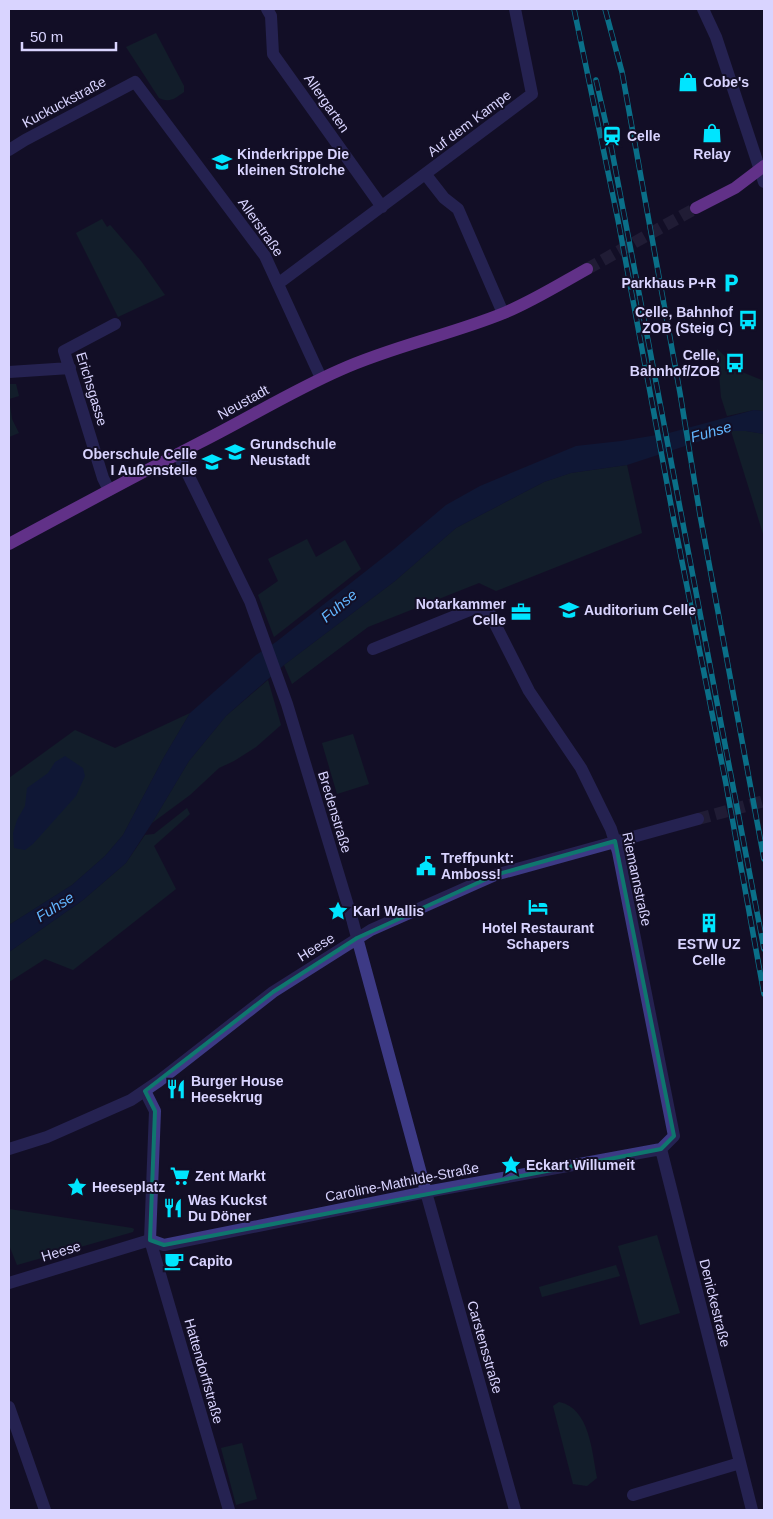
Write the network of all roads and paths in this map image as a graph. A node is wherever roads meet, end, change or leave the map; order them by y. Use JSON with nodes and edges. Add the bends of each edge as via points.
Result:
{"nodes":[{"id":1,"x":268,"y":9,"type":"edge"},
{"id":2,"x":515,"y":9,"type":"edge"},
{"id":3,"x":703,"y":9,"type":"edge"},
{"id":4,"x":135,"y":82,"type":"joint"},
{"id":5,"x":9,"y":150,"type":"edge"},
{"id":6,"x":763,"y":172,"type":"edge"},
{"id":7,"x":426,"y":174,"type":"junction"},
{"id":8,"x":382,"y":207,"type":"junction"},
{"id":9,"x":696,"y":208,"type":"tunnel mouth"},
{"id":10,"x":587,"y":269,"type":"tunnel mouth"},
{"id":11,"x":279,"y":283,"type":"junction"},
{"id":12,"x":503,"y":313,"type":"junction"},
{"id":13,"x":114,"y":324,"type":"dead end"},
{"id":14,"x":70,"y":368,"type":"junction"},
{"id":15,"x":9,"y":372,"type":"edge"},
{"id":16,"x":320,"y":378,"type":"junction"},
{"id":17,"x":178,"y":454,"type":"junction"},
{"id":18,"x":109,"y":490,"type":"junction"},
{"id":19,"x":9,"y":544,"type":"edge"},
{"id":20,"x":373,"y":649,"type":"dead end"},
{"id":21,"x":698,"y":819,"type":"tunnel mouth"},
{"id":22,"x":615,"y":841,"type":"junction"},
{"id":23,"x":357,"y":938,"type":"junction"},
{"id":24,"x":145,"y":1092,"type":"junction"},
{"id":25,"x":9,"y":1149,"type":"edge"},
{"id":26,"x":661,"y":1149,"type":"junction"},
{"id":27,"x":426,"y":1192,"type":"junction"},
{"id":28,"x":150,"y":1240,"type":"junction"},
{"id":29,"x":9,"y":1283,"type":"edge"},
{"id":30,"x":9,"y":1407,"type":"edge"},
{"id":31,"x":740,"y":1464,"type":"junction"},
{"id":32,"x":633,"y":1495,"type":"dead end"},
{"id":33,"x":45,"y":1510,"type":"edge"},
{"id":34,"x":229,"y":1510,"type":"edge"},
{"id":35,"x":515,"y":1510,"type":"edge"},
{"id":36,"x":752,"y":1510,"type":"edge"}],
"edges":[{"from":1,"to":8,"type":"street","name":"Allergarten","via":[[274,54]]},
{"from":2,"to":7,"type":"street","name":"Auf dem Kampe","via":[[532,94]]},
{"from":3,"to":6,"type":"street","via":[[716,37]]},
{"from":4,"to":5,"type":"street","name":"Kuckuckstraße"},
{"from":4,"to":11,"type":"street","name":"Allerstraße","via":[[265,256]]},
{"from":6,"to":9,"type":"main road"},
{"from":7,"to":8,"type":"street","name":"Auf dem Kampe"},
{"from":7,"to":12,"type":"street","name":"Auf dem Kampe","via":[[444,198],[458,209]]},
{"from":8,"to":11,"type":"street","name":"Auf dem Kampe"},
{"from":10,"to":12,"type":"main road","name":"Neustadt"},
{"from":11,"to":16,"type":"street","name":"Allerstraße"},
{"from":12,"to":16,"type":"main road","name":"Neustadt"},
{"from":13,"to":14,"type":"street","name":"Erichsgasse","via":[[64,350]]},
{"from":14,"to":15,"type":"street"},
{"from":14,"to":18,"type":"street","name":"Erichsgasse"},
{"from":16,"to":17,"type":"main road","name":"Neustadt"},
{"from":17,"to":18,"type":"main road","name":"Neustadt"},
{"from":17,"to":23,"type":"street","name":"Bredenstraße","via":[[250,601],[281,688]]},
{"from":18,"to":19,"type":"main road","name":"Neustadt"},
{"from":20,"to":22,"type":"street","name":"Riemannstraße","via":[[475,608],[490,614],[528,691],[581,768]]},
{"from":21,"to":22,"type":"street","name":"Heese"},
{"from":22,"to":23,"type":"street","name":"Heese","via":[[494,874]]},
{"from":22,"to":26,"type":"street","name":"Riemannstraße","via":[[674,1136]]},
{"from":23,"to":24,"type":"street","name":"Heese","via":[[272,992]]},
{"from":23,"to":27,"type":"street","name":"Bredenstraße"},
{"from":24,"to":25,"type":"street","name":"Heese","via":[[47,1137]]},
{"from":24,"to":28,"type":"street","via":[[155,1111]]},
{"from":26,"to":27,"type":"street","name":"Caroline-Mathilde-Straße"},
{"from":26,"to":31,"type":"street","name":"Denickestraße"},
{"from":27,"to":28,"type":"street","name":"Caroline-Mathilde-Straße","via":[[164,1245]]},
{"from":27,"to":35,"type":"street","name":"Carstensstraße"},
{"from":28,"to":29,"type":"street","name":"Heese"},
{"from":28,"to":34,"type":"street","name":"Hattendorffstraße"},
{"from":30,"to":33,"type":"street"},
{"from":31,"to":32,"type":"street"},
{"from":31,"to":36,"type":"street","name":"Denickestraße"}]}
